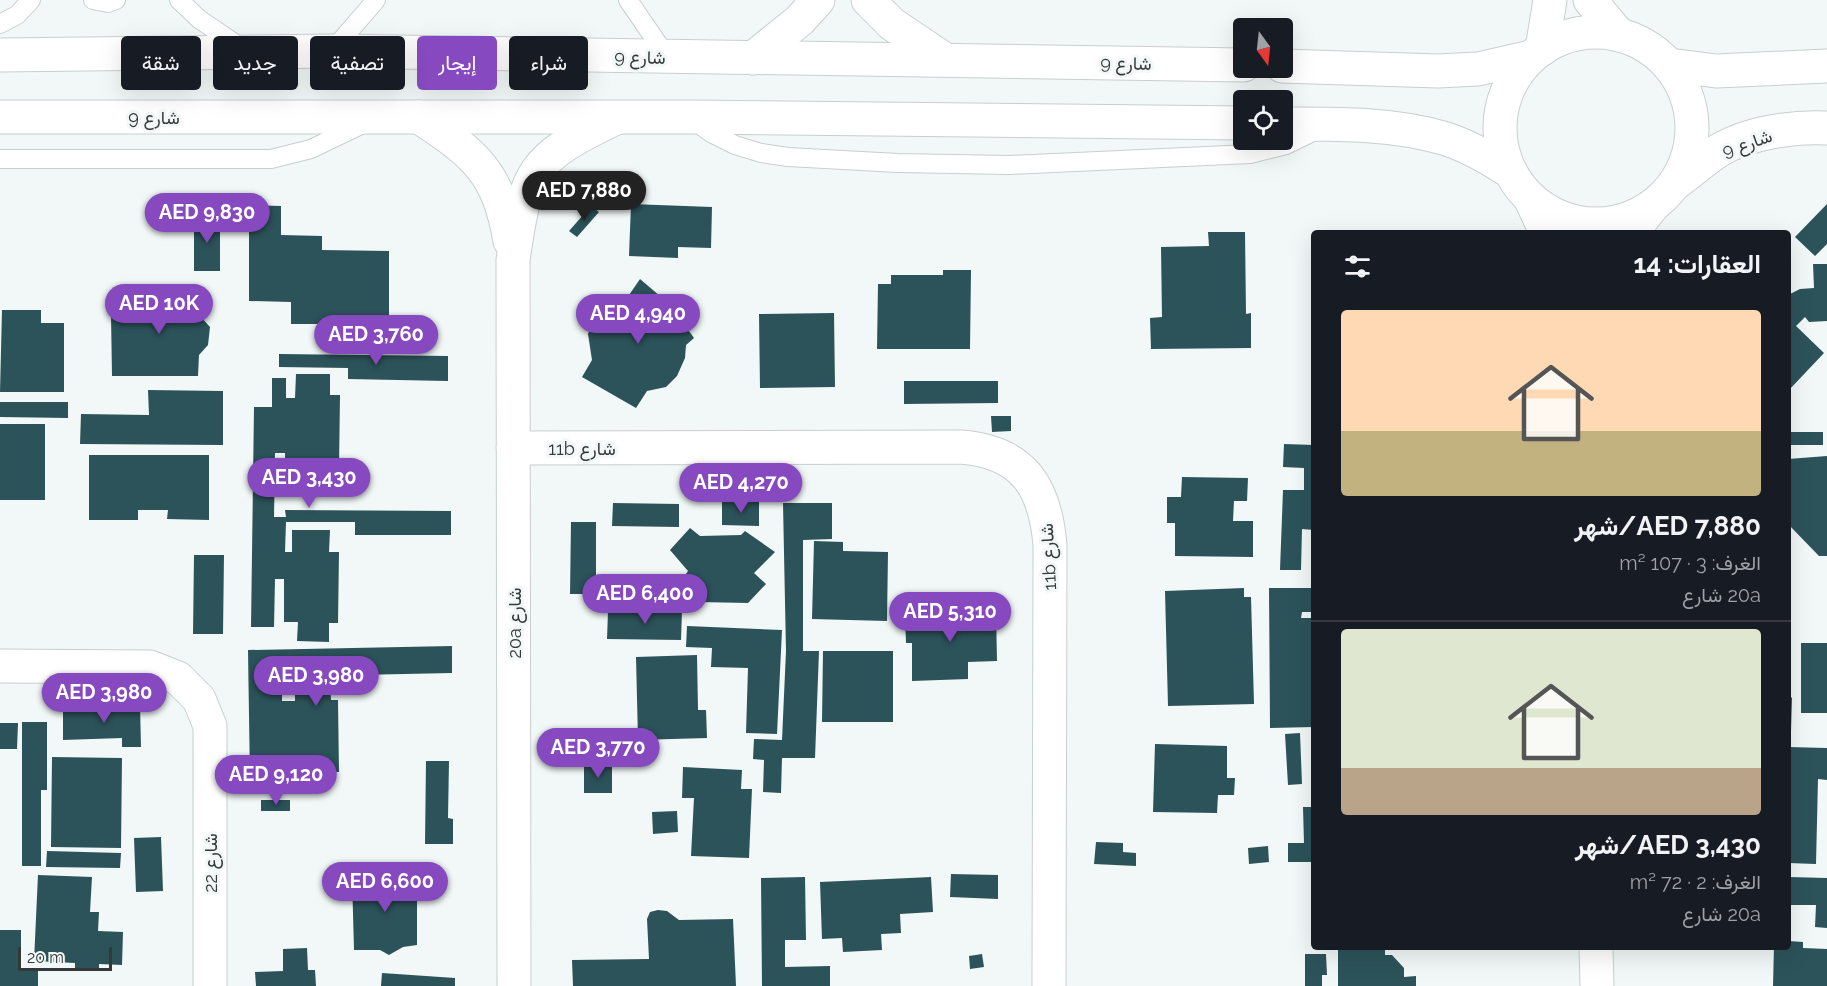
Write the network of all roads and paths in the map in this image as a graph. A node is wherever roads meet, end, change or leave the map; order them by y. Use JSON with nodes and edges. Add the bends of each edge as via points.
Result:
{"nodes":[{"id":1,"x":31,"y":0,"type":"edge"},
{"id":2,"x":93,"y":0,"type":"edge"},
{"id":3,"x":116,"y":0,"type":"edge"},
{"id":4,"x":179,"y":0,"type":"edge"},
{"id":5,"x":376,"y":0,"type":"edge"},
{"id":6,"x":628,"y":0,"type":"edge"},
{"id":7,"x":818,"y":0,"type":"edge"},
{"id":8,"x":868,"y":0,"type":"edge"},
{"id":9,"x":1550,"y":0,"type":"edge"},
{"id":10,"x":1590,"y":0,"type":"edge"},
{"id":11,"x":0,"y":24,"type":"edge"},
{"id":12,"x":1619,"y":35,"type":"junction"},
{"id":13,"x":224,"y":36,"type":"edge"},
{"id":14,"x":345,"y":36,"type":"edge"},
{"id":15,"x":213,"y":52,"type":"edge"},
{"id":16,"x":405,"y":52,"type":"edge"},
{"id":17,"x":1537,"y":53,"type":"junction"},
{"id":18,"x":0,"y":55,"type":"edge"},
{"id":19,"x":667,"y":57,"type":"junction"},
{"id":20,"x":753,"y":58,"type":"junction"},
{"id":21,"x":944,"y":59,"type":"junction"},
{"id":22,"x":1233,"y":65,"type":"edge"},
{"id":23,"x":1670,"y":65,"type":"junction"},
{"id":24,"x":1293,"y":66,"type":"edge"},
{"id":25,"x":1827,"y":66,"type":"edge"},
{"id":26,"x":378,"y":116,"type":"junction"},
{"id":27,"x":0,"y":117,"type":"edge"},
{"id":28,"x":419,"y":117,"type":"junction"},
{"id":29,"x":689,"y":117,"type":"junction"},
{"id":30,"x":616,"y":118,"type":"junction"},
{"id":31,"x":1233,"y":123,"type":"edge"},
{"id":32,"x":1293,"y":123,"type":"edge"},
{"id":33,"x":1328,"y":124,"type":"junction"},
{"id":34,"x":1827,"y":128,"type":"edge"},
{"id":35,"x":0,"y":159,"type":"edge"},
{"id":36,"x":1509,"y":171,"type":"junction"},
{"id":37,"x":1676,"y":183,"type":"junction"},
{"id":38,"x":1531,"y":200,"type":"junction"},
{"id":39,"x":1642,"y":220,"type":"edge"},
{"id":40,"x":1545,"y":230,"type":"edge"},
{"id":41,"x":513,"y":260,"type":"junction"},
{"id":42,"x":513,"y":448,"type":"junction"},
{"id":43,"x":0,"y":666,"type":"edge"},
{"id":44,"x":1596,"y":950,"type":"edge"},
{"id":45,"x":210,"y":986,"type":"edge"},
{"id":46,"x":514,"y":986,"type":"edge"},
{"id":47,"x":1049,"y":986,"type":"edge"},
{"id":48,"x":1597,"y":986,"type":"edge"}],
"edges":[{"from":1,"to":11,"type":"lane","via":[[17,15]]},
{"from":2,"to":3,"type":"lane"},
{"from":4,"to":13,"type":"lane"},
{"from":5,"to":14,"type":"lane"},
{"from":6,"to":19,"type":"lane"},
{"from":7,"to":20,"type":"street"},
{"from":8,"to":21,"type":"street","via":[[892,24]]},
{"from":9,"to":17,"type":"street"},
{"from":10,"to":12,"type":"street"},
{"from":12,"to":17,"type":"street","via":[[1579,34],[1560,39]]},
{"from":12,"to":23,"type":"street","via":[[1638,42]]},
{"from":15,"to":18,"type":"street","name":"شارع 9"},
{"from":16,"to":19,"type":"street","name":"شارع 9"},
{"from":17,"to":24,"type":"street","via":[[1478,69]]},
{"from":17,"to":36,"type":"street","via":[[1512,82],[1501,111],[1500,142]]},
{"from":19,"to":20,"type":"street","name":"شارع 9"},
{"from":20,"to":21,"type":"street","name":"شارع 9"},
{"from":21,"to":22,"type":"street","name":"شارع 9"},
{"from":23,"to":25,"type":"street","via":[[1716,71]]},
{"from":23,"to":37,"type":"street","via":[[1686,93],[1693,124],[1689,155]]},
{"from":26,"to":27,"type":"street","name":"شارع 9"},
{"from":26,"to":28,"type":"street","name":"شارع 9"},
{"from":26,"to":35,"type":"lane","via":[[311,149],[270,159]]},
{"from":28,"to":30,"type":"street","name":"شارع 9"},
{"from":28,"to":41,"type":"street","name":"20a شارع","via":[[473,156],[489,175],[502,204]]},
{"from":29,"to":30,"type":"street","name":"شارع 9"},
{"from":29,"to":31,"type":"street","name":"شارع 9"},
{"from":29,"to":33,"type":"lane","via":[[711,133],[760,153],[898,163],[1009,165],[1250,154],[1286,145]]},
{"from":30,"to":41,"type":"street","name":"20a شارع","via":[[551,153],[535,172],[525,195]]},
{"from":32,"to":33,"type":"street"},
{"from":33,"to":36,"type":"street","via":[[1392,128],[1444,138]]},
{"from":34,"to":37,"type":"street","name":"شارع 9","via":[[1806,127],[1754,137],[1720,150]]},
{"from":36,"to":38,"type":"street"},
{"from":37,"to":39,"type":"street"},
{"from":38,"to":39,"type":"street","via":[[1552,215],[1577,223],[1602,225]]},
{"from":38,"to":40,"type":"street"},
{"from":41,"to":42,"type":"street","name":"20a شارع"},
{"from":42,"to":46,"type":"street","name":"20a شارع"},
{"from":42,"to":47,"type":"street","name":"11b شارع","via":[[961,447],[986,449],[1009,458],[1027,475],[1048,520],[1050,545]]},
{"from":43,"to":45,"type":"street","name":"شارع 22","via":[[150,667],[178,678],[199,699],[210,726]]},
{"from":44,"to":48,"type":"street"}]}
